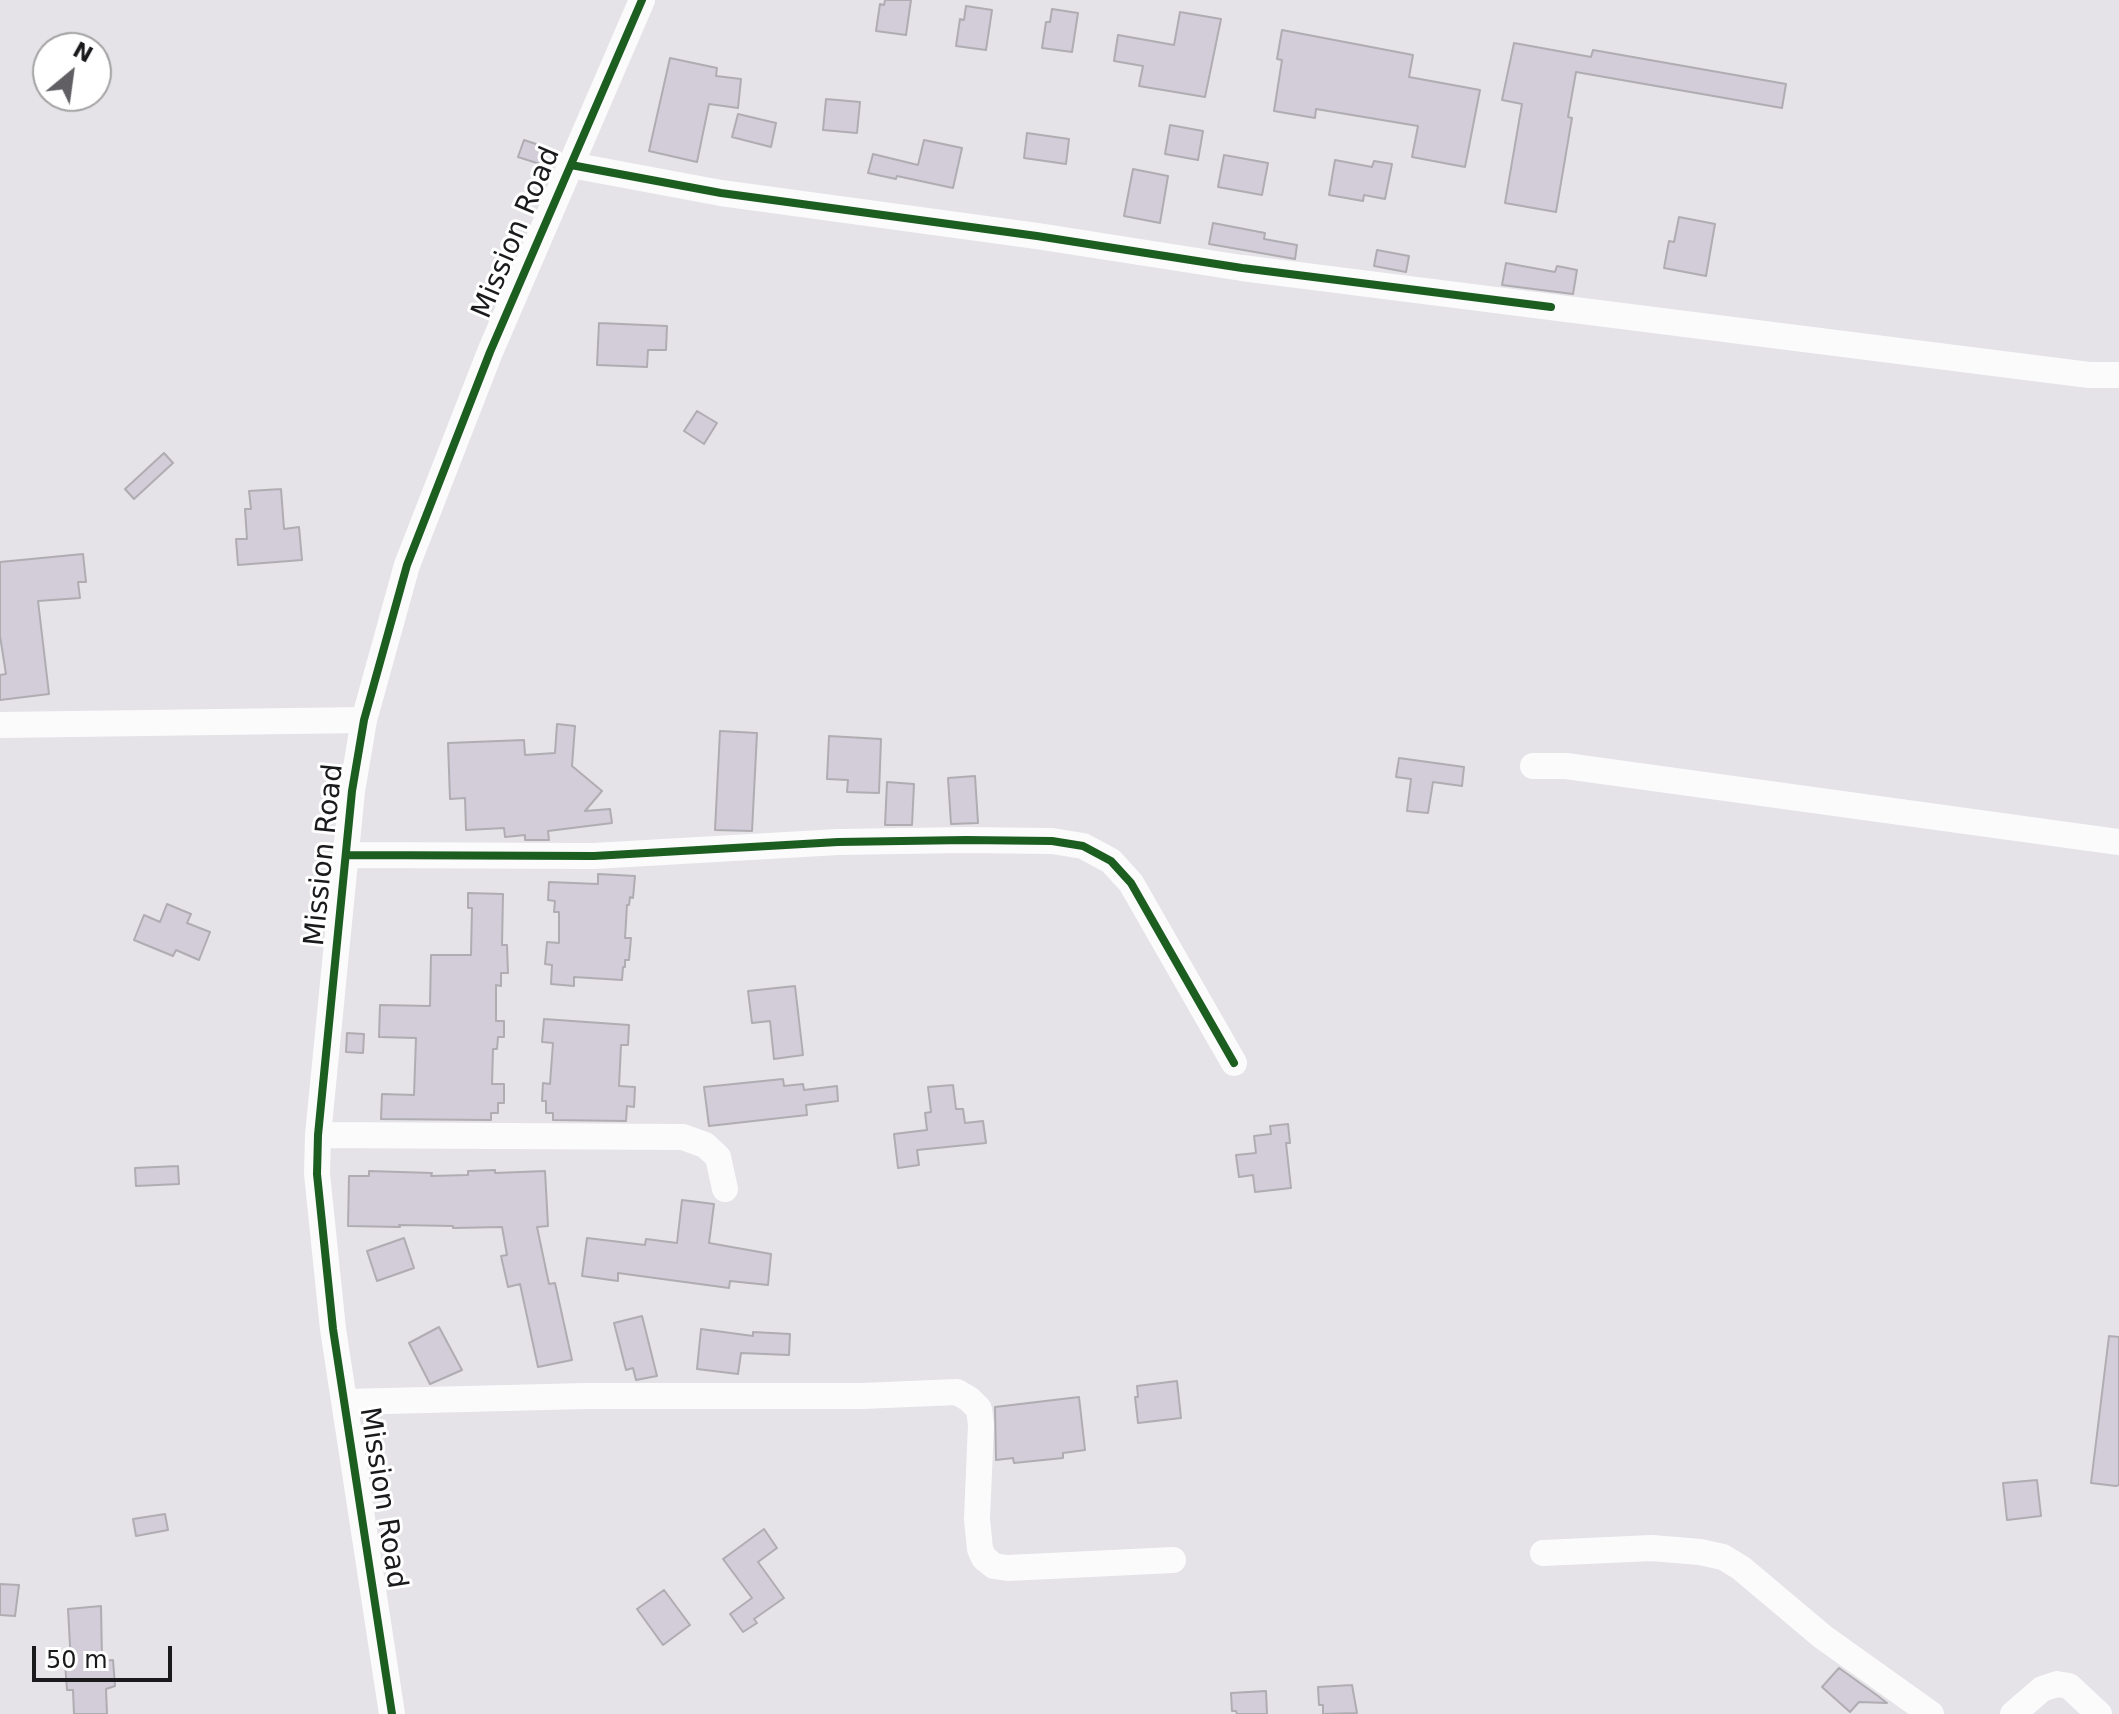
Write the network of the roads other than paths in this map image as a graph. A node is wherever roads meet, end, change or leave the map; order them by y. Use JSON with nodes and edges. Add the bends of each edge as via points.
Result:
{"nodes":[{"id":1,"x":642,"y":0,"type":"edge"},
{"id":2,"x":571,"y":165,"type":"junction"},
{"id":3,"x":2119,"y":375,"type":"edge"},
{"id":4,"x":364,"y":720,"type":"junction"},
{"id":5,"x":0,"y":725,"type":"edge"},
{"id":6,"x":1533,"y":766,"type":"dead end"},
{"id":7,"x":2119,"y":842,"type":"edge"},
{"id":8,"x":346,"y":855,"type":"junction"},
{"id":9,"x":1234,"y":1063,"type":"dead end"},
{"id":10,"x":318,"y":1135,"type":"junction"},
{"id":11,"x":725,"y":1189,"type":"dead end"},
{"id":12,"x":346,"y":1402,"type":"junction"},
{"id":13,"x":1543,"y":1553,"type":"dead end"},
{"id":14,"x":1173,"y":1560,"type":"dead end"},
{"id":15,"x":392,"y":1714,"type":"edge"},
{"id":16,"x":1931,"y":1714,"type":"edge"},
{"id":17,"x":2013,"y":1714,"type":"edge"},
{"id":18,"x":2099,"y":1714,"type":"edge"}],
"edges":[{"from":1,"to":2,"type":"street","name":"Mission Road"},
{"from":2,"to":3,"type":"street","via":[[721,193],[1242,268]]},
{"from":2,"to":4,"type":"street","name":"Mission Road","via":[[490,352],[407,565]]},
{"from":4,"to":5,"type":"street"},
{"from":4,"to":8,"type":"street","name":"Mission Road"},
{"from":6,"to":7,"type":"street","via":[[1566,766]]},
{"from":8,"to":9,"type":"street","via":[[594,856],[966,840],[1083,846],[1111,861],[1131,883]]},
{"from":8,"to":10,"type":"street","name":"Mission Road"},
{"from":10,"to":11,"type":"street","via":[[683,1137],[718,1157]]},
{"from":10,"to":12,"type":"street","name":"Mission Road","via":[[320,1212]]},
{"from":12,"to":14,"type":"street","via":[[957,1392],[979,1409],[977,1519],[980,1549],[994,1566]]},
{"from":12,"to":15,"type":"street","name":"Mission Road"},
{"from":13,"to":16,"type":"street","via":[[1652,1548],[1723,1557]]},
{"from":17,"to":18,"type":"street","via":[[2042,1689],[2057,1684],[2069,1686]]}]}
